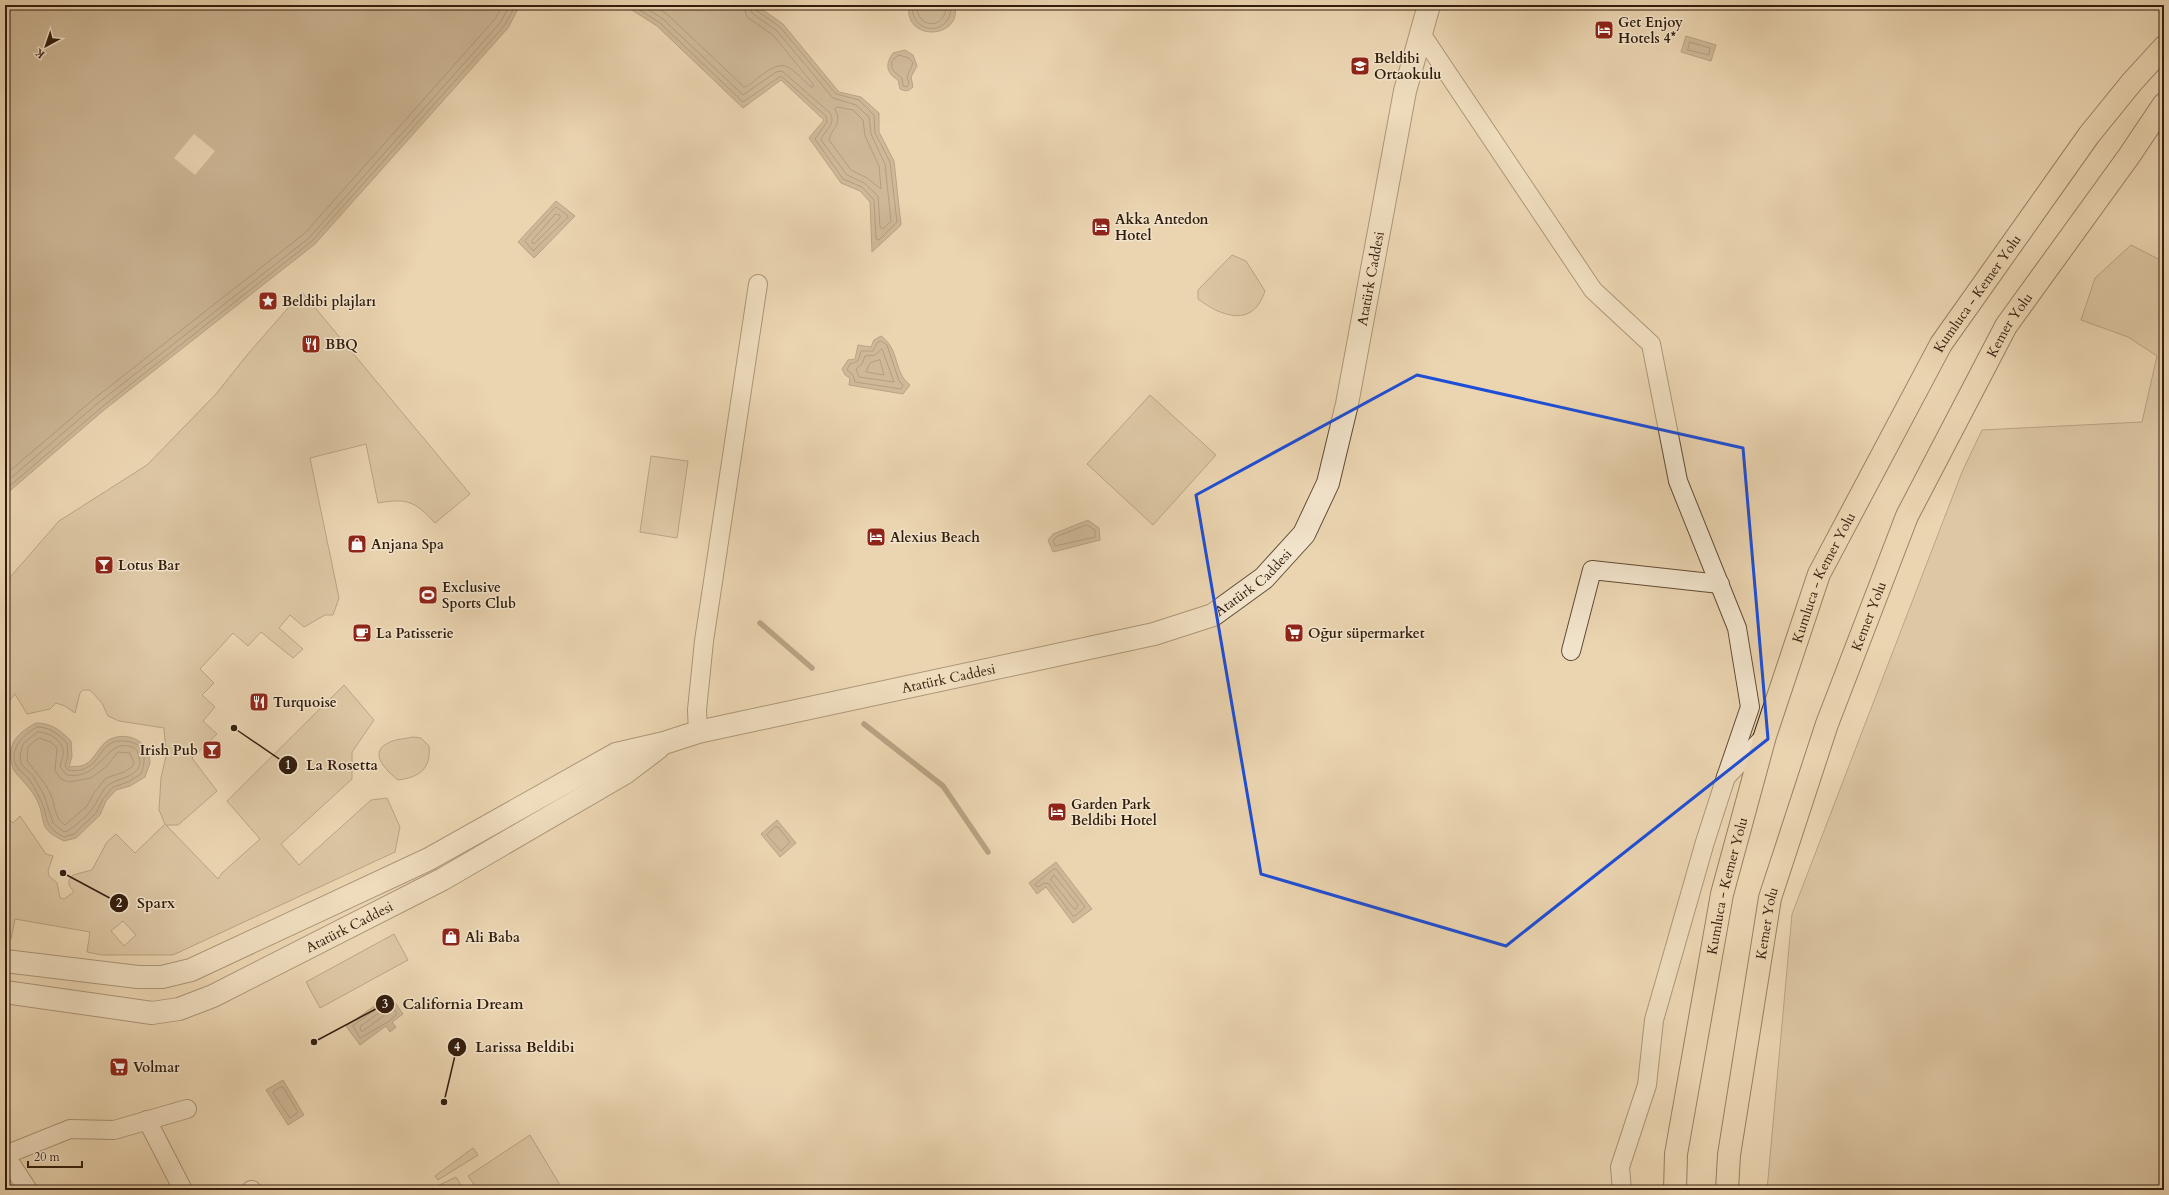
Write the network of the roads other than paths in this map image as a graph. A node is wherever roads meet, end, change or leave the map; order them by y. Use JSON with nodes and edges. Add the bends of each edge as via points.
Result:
{"nodes":[{"id":1,"x":1429,"y":5,"type":"edge"},
{"id":2,"x":1422,"y":35,"type":"junction"},
{"id":3,"x":2164,"y":47,"type":"edge"},
{"id":4,"x":2164,"y":104,"type":"edge"},
{"id":5,"x":758,"y":284,"type":"dead end"},
{"id":6,"x":1720,"y":584,"type":"junction"},
{"id":7,"x":1571,"y":651,"type":"dead end"},
{"id":8,"x":698,"y":732,"type":"junction"},
{"id":9,"x":1765,"y":736,"type":"junction"},
{"id":10,"x":664,"y":743,"type":"junction"},
{"id":11,"x":1726,"y":777,"type":"junction"},
{"id":12,"x":5,"y":960,"type":"edge"},
{"id":13,"x":5,"y":992,"type":"edge"},
{"id":14,"x":187,"y":1109,"type":"dead end"},
{"id":15,"x":147,"y":1120,"type":"junction"},
{"id":16,"x":5,"y":1155,"type":"edge"},
{"id":17,"x":28,"y":1190,"type":"edge"},
{"id":18,"x":183,"y":1190,"type":"edge"},
{"id":19,"x":1622,"y":1190,"type":"edge"},
{"id":20,"x":1675,"y":1190,"type":"edge"},
{"id":21,"x":1727,"y":1190,"type":"edge"}],
"edges":[{"from":1,"to":2,"type":"street","name":"Atatürk Caddesi"},
{"from":2,"to":6,"type":"street","via":[[1593,290],[1651,344],[1678,481]]},
{"from":2,"to":8,"type":"street","name":"Atatürk Caddesi","via":[[1405,91],[1347,404],[1328,483],[1304,534],[1264,578],[1213,615],[1154,634]]},
{"from":3,"to":9,"type":"highway","name":"Kumluca - Kemer Yolu","via":[[2090,135],[1941,344],[1819,574]]},
{"from":4,"to":21,"type":"highway","name":"Kemer Yolu","via":[[2006,326],[1907,516],[1827,724],[1770,898],[1729,1155]]},
{"from":5,"to":8,"type":"street","via":[[704,641],[697,710]]},
{"from":6,"to":7,"type":"street","via":[[1592,570]]},
{"from":6,"to":11,"type":"street","via":[[1737,628],[1750,707]]},
{"from":8,"to":10,"type":"street","name":"Atatürk Caddesi"},
{"from":9,"to":11,"type":"street"},
{"from":9,"to":20,"type":"highway","name":"Kumluca - Kemer Yolu","via":[[1722,894],[1676,1154]]},
{"from":10,"to":12,"type":"street","name":"Atatürk Caddesi","via":[[616,754],[429,859],[191,970],[162,977],[138,977]]},
{"from":10,"to":13,"type":"street","name":"Atatürk Caddesi","via":[[625,773],[443,879],[213,996],[179,1009],[152,1013]]},
{"from":11,"to":19,"type":"street","via":[[1654,1020],[1647,1085],[1620,1167]]},
{"from":14,"to":15,"type":"street"},
{"from":15,"to":16,"type":"street","via":[[114,1130],[70,1129]]},
{"from":15,"to":18,"type":"street"},
{"from":16,"to":17,"type":"street"}]}
